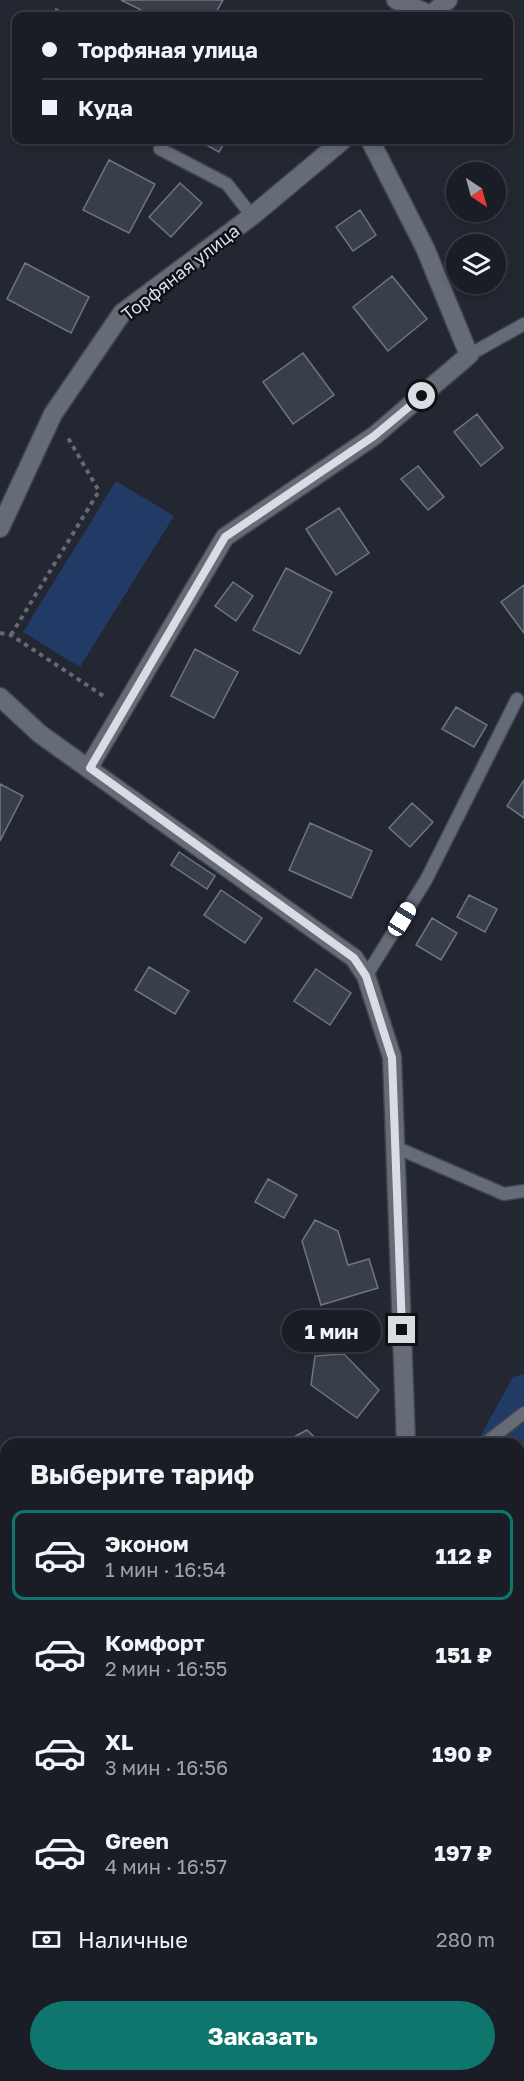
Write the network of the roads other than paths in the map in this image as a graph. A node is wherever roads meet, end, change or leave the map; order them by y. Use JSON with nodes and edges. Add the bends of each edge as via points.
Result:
{"nodes":[{"id":1,"x":396,"y":0,"type":"edge"},
{"id":2,"x":448,"y":0,"type":"edge"},
{"id":3,"x":422,"y":12,"type":"edge"},
{"id":4,"x":434,"y":12,"type":"edge"},
{"id":5,"x":339,"y":144,"type":"edge"},
{"id":6,"x":372,"y":144,"type":"edge"},
{"id":7,"x":160,"y":149,"type":"dead end"},
{"id":8,"x":252,"y":216,"type":"junction"},
{"id":9,"x":524,"y":324,"type":"edge"},
{"id":10,"x":469,"y":355,"type":"junction"},
{"id":11,"x":0,"y":528,"type":"edge"},
{"id":12,"x":0,"y":697,"type":"edge"},
{"id":13,"x":517,"y":699,"type":"dead end"},
{"id":14,"x":90,"y":768,"type":"junction"},
{"id":15,"x":366,"y":976,"type":"junction"},
{"id":16,"x":395,"y":1147,"type":"junction"},
{"id":17,"x":524,"y":1191,"type":"edge"},
{"id":18,"x":524,"y":1413,"type":"edge"},
{"id":19,"x":406,"y":1438,"type":"edge"},
{"id":20,"x":492,"y":1438,"type":"edge"}],
"edges":[{"from":1,"to":3,"type":"street"},
{"from":2,"to":4,"type":"street"},
{"from":5,"to":8,"type":"street","name":"Торфяная улица"},
{"from":6,"to":10,"type":"street","via":[[425,248]]},
{"from":7,"to":8,"type":"lane","via":[[227,184]]},
{"from":8,"to":11,"type":"street","name":"Торфяная улица","via":[[122,313],[54,414]]},
{"from":9,"to":10,"type":"lane"},
{"from":10,"to":14,"type":"street","via":[[374,436],[225,537]]},
{"from":12,"to":14,"type":"street","via":[[40,734]]},
{"from":13,"to":15,"type":"lane","via":[[426,880]]},
{"from":14,"to":15,"type":"street","via":[[354,958]]},
{"from":15,"to":16,"type":"street","via":[[392,1058]]},
{"from":16,"to":17,"type":"lane","via":[[504,1194]]},
{"from":16,"to":19,"type":"street"},
{"from":18,"to":20,"type":"lane"}]}
